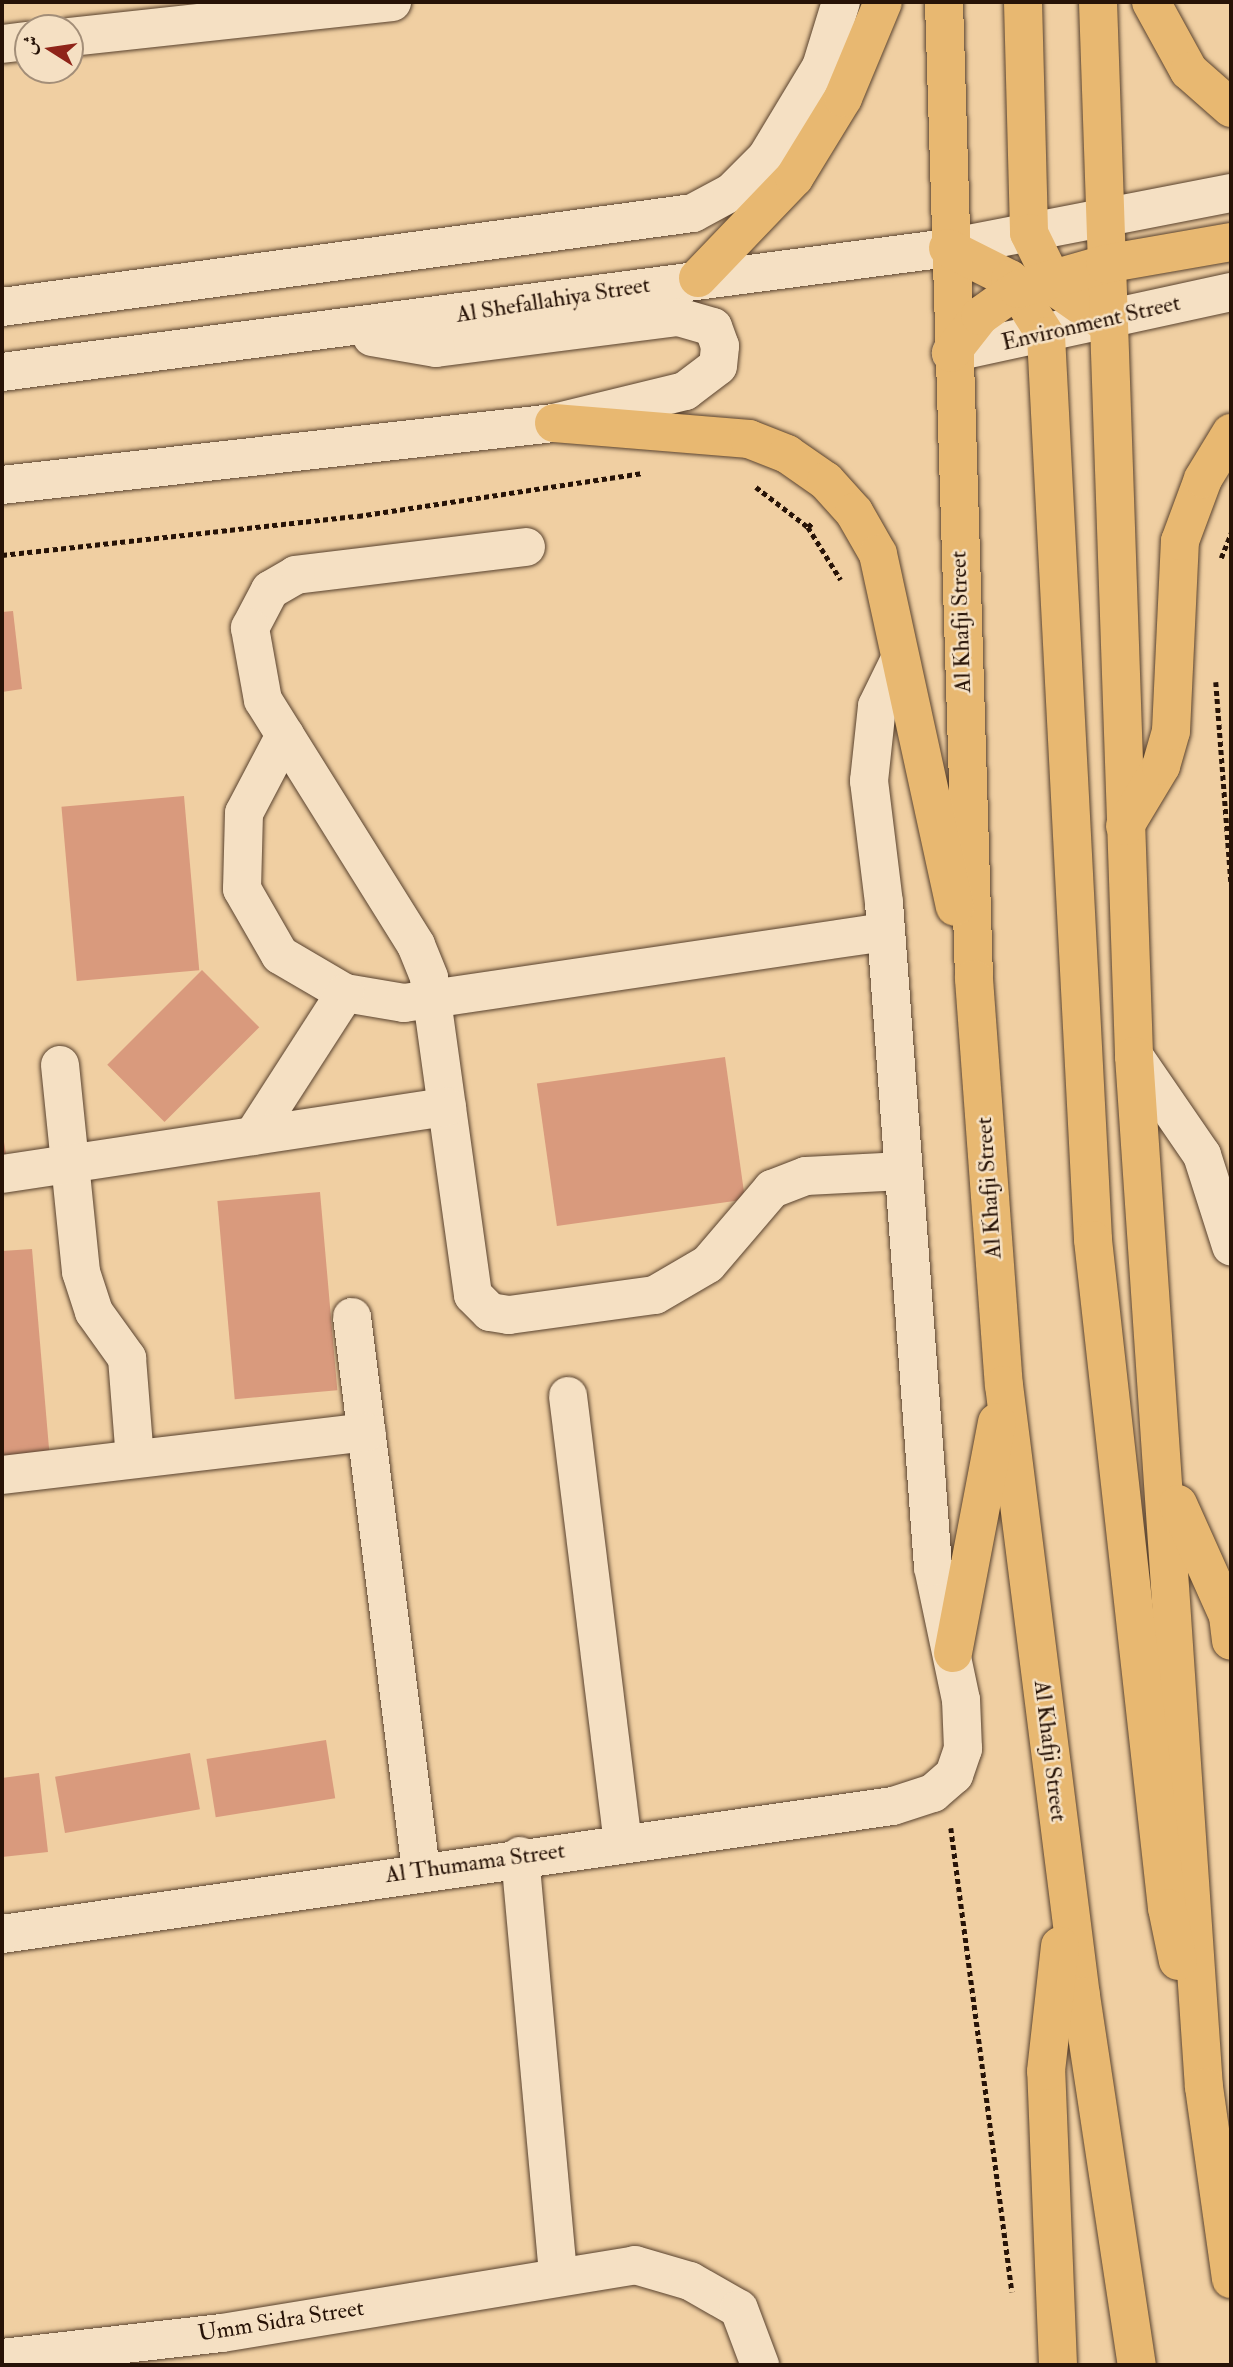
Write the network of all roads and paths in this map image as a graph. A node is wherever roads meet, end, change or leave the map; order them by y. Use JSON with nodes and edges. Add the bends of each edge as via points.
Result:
{"nodes":[{"id":1,"x":392,"y":2,"type":"edge"},
{"id":2,"x":841,"y":2,"type":"edge"},
{"id":3,"x":883,"y":2,"type":"edge"},
{"id":4,"x":944,"y":2,"type":"edge"},
{"id":5,"x":1023,"y":2,"type":"edge"},
{"id":6,"x":1098,"y":2,"type":"edge"},
{"id":7,"x":1151,"y":2,"type":"edge"},
{"id":8,"x":84,"y":35,"type":"edge"},
{"id":9,"x":1231,"y":108,"type":"edge"},
{"id":10,"x":1231,"y":192,"type":"edge"},
{"id":11,"x":1103,"y":218,"type":"junction"},
{"id":12,"x":1029,"y":233,"type":"junction"},
{"id":13,"x":1231,"y":242,"type":"edge"},
{"id":14,"x":948,"y":248,"type":"junction"},
{"id":15,"x":1105,"y":264,"type":"junction"},
{"id":16,"x":698,"y":278,"type":"junction"},
{"id":17,"x":1034,"y":284,"type":"junction"},
{"id":18,"x":1231,"y":292,"type":"edge"},
{"id":19,"x":2,"y":307,"type":"edge"},
{"id":20,"x":1106,"y":323,"type":"junction"},
{"id":21,"x":356,"y":330,"type":"junction"},
{"id":22,"x":1046,"y":336,"type":"junction"},
{"id":23,"x":951,"y":353,"type":"junction"},
{"id":24,"x":2,"y":372,"type":"edge"},
{"id":25,"x":554,"y":423,"type":"junction"},
{"id":26,"x":1231,"y":433,"type":"edge"},
{"id":27,"x":654,"y":472,"type":"dead end"},
{"id":28,"x":74,"y":476,"type":"junction"},
{"id":29,"x":749,"y":481,"type":"dead end"},
{"id":30,"x":2,"y":485,"type":"edge"},
{"id":31,"x":838,"y":493,"type":"junction"},
{"id":32,"x":2,"y":509,"type":"edge"},
{"id":33,"x":1231,"y":533,"type":"edge"},
{"id":34,"x":526,"y":547,"type":"dead end"},
{"id":35,"x":2,"y":555,"type":"edge"},
{"id":36,"x":1220,"y":563,"type":"dead end"},
{"id":37,"x":900,"y":660,"type":"junction"},
{"id":38,"x":1215,"y":670,"type":"dead end"},
{"id":39,"x":285,"y":734,"type":"junction"},
{"id":40,"x":1125,"y":826,"type":"junction"},
{"id":41,"x":1231,"y":883,"type":"edge"},
{"id":42,"x":886,"y":932,"type":"junction"},
{"id":43,"x":974,"y":979,"type":"junction"},
{"id":44,"x":345,"y":993,"type":"junction"},
{"id":45,"x":434,"y":1000,"type":"junction"},
{"id":46,"x":1134,"y":1056,"type":"junction"},
{"id":47,"x":60,"y":1065,"type":"dead end"},
{"id":48,"x":447,"y":1107,"type":"junction"},
{"id":49,"x":253,"y":1136,"type":"junction"},
{"id":50,"x":70,"y":1163,"type":"junction"},
{"id":51,"x":903,"y":1171,"type":"junction"},
{"id":52,"x":2,"y":1174,"type":"edge"},
{"id":53,"x":1231,"y":1246,"type":"edge"},
{"id":54,"x":352,"y":1317,"type":"dead end"},
{"id":55,"x":1003,"y":1385,"type":"junction"},
{"id":56,"x":568,"y":1396,"type":"dead end"},
{"id":57,"x":366,"y":1432,"type":"junction"},
{"id":58,"x":135,"y":1459,"type":"junction"},
{"id":59,"x":2,"y":1475,"type":"edge"},
{"id":60,"x":1168,"y":1482,"type":"junction"},
{"id":61,"x":1231,"y":1641,"type":"edge"},
{"id":62,"x":953,"y":1653,"type":"junction"},
{"id":63,"x":945,"y":1786,"type":"junction"},
{"id":64,"x":623,"y":1842,"type":"junction"},
{"id":65,"x":520,"y":1856,"type":"junction"},
{"id":66,"x":421,"y":1871,"type":"junction"},
{"id":67,"x":1067,"y":1885,"type":"junction"},
{"id":68,"x":2,"y":1934,"type":"edge"},
{"id":69,"x":1205,"y":2087,"type":"junction"},
{"id":70,"x":558,"y":2273,"type":"junction"},
{"id":71,"x":1231,"y":2279,"type":"edge"},
{"id":72,"x":1013,"y":2296,"type":"dead end"},
{"id":73,"x":2,"y":2358,"type":"edge"},
{"id":74,"x":760,"y":2365,"type":"edge"},
{"id":75,"x":1058,"y":2365,"type":"edge"},
{"id":76,"x":1137,"y":2365,"type":"edge"}],
"edges":[{"from":1,"to":8,"type":"street"},
{"from":2,"to":19,"type":"street","via":[[821,67],[791,122],[732,192],[693,213],[649,223]]},
{"from":3,"to":16,"type":"highway","via":[[843,98],[793,178]]},
{"from":4,"to":14,"type":"highway","name":"Al Khafji Street"},
{"from":5,"to":12,"type":"highway"},
{"from":6,"to":11,"type":"highway"},
{"from":7,"to":9,"type":"highway","via":[[1160,28],[1189,71]]},
{"from":10,"to":11,"type":"street"},
{"from":11,"to":12,"type":"street","name":"Al Shefallahiya Street"},
{"from":11,"to":15,"type":"highway"},
{"from":12,"to":14,"type":"street","name":"Al Shefallahiya Street"},
{"from":12,"to":17,"type":"highway"},
{"from":13,"to":15,"type":"highway"},
{"from":14,"to":16,"type":"street","name":"Al Shefallahiya Street"},
{"from":14,"to":17,"type":"highway"},
{"from":14,"to":23,"type":"highway","name":"Al Khafji Street"},
{"from":15,"to":17,"type":"highway"},
{"from":15,"to":20,"type":"highway"},
{"from":16,"to":21,"type":"street","name":"Al Shefallahiya Street"},
{"from":17,"to":20,"type":"highway"},
{"from":17,"to":22,"type":"highway"},
{"from":17,"to":23,"type":"highway","via":[[980,316]]},
{"from":18,"to":20,"type":"street","name":"Environment Street"},
{"from":20,"to":22,"type":"street","name":"Environment Street"},
{"from":20,"to":40,"type":"highway"},
{"from":21,"to":24,"type":"street","name":"Al Shefallahiya Street"},
{"from":21,"to":25,"type":"street","via":[[436,348],[678,317],[713,327],[720,346],[718,366],[685,391]]},
{"from":22,"to":23,"type":"street","name":"Environment Street"},
{"from":22,"to":69,"type":"highway","via":[[1093,1240],[1167,1908]]},
{"from":23,"to":43,"type":"highway","name":"Al Khafji Street"},
{"from":25,"to":28,"type":"street"},
{"from":25,"to":31,"type":"highway","via":[[749,439],[787,454]]},
{"from":26,"to":40,"type":"highway","via":[[1203,479],[1180,541],[1171,732],[1161,766]]},
{"from":27,"to":35,"type":"path","via":[[358,516]]},
{"from":28,"to":30,"type":"street"},
{"from":28,"to":32,"type":"street"},
{"from":29,"to":31,"type":"path","via":[[807,527]]},
{"from":31,"to":37,"type":"highway","via":[[878,554]]},
{"from":33,"to":36,"type":"path"},
{"from":34,"to":39,"type":"street","via":[[311,572],[270,590],[253,614],[250,654],[263,700]]},
{"from":37,"to":42,"type":"street","via":[[877,706],[868,756]]},
{"from":37,"to":43,"type":"highway"},
{"from":38,"to":41,"type":"path"},
{"from":39,"to":44,"type":"street","via":[[243,813],[243,889],[280,955]]},
{"from":39,"to":45,"type":"street","via":[[416,945]]},
{"from":40,"to":46,"type":"highway"},
{"from":42,"to":45,"type":"street"},
{"from":42,"to":51,"type":"street"},
{"from":43,"to":55,"type":"highway","name":"Al Khafji Street"},
{"from":44,"to":45,"type":"street","via":[[374,1001]]},
{"from":44,"to":49,"type":"street"},
{"from":45,"to":48,"type":"street"},
{"from":46,"to":53,"type":"street","via":[[1202,1155]]},
{"from":46,"to":60,"type":"highway"},
{"from":47,"to":50,"type":"street"},
{"from":48,"to":49,"type":"street"},
{"from":48,"to":51,"type":"street","via":[[469,1284],[480,1305],[499,1315],[655,1295],[708,1264],[772,1189],[806,1176]]},
{"from":49,"to":50,"type":"street"},
{"from":50,"to":52,"type":"street"},
{"from":50,"to":58,"type":"street","via":[[86,1293],[127,1358]]},
{"from":51,"to":62,"type":"street","via":[[933,1567]]},
{"from":54,"to":57,"type":"street"},
{"from":55,"to":62,"type":"highway"},
{"from":55,"to":67,"type":"highway","name":"Al Khafji Street"},
{"from":56,"to":64,"type":"street"},
{"from":57,"to":58,"type":"street"},
{"from":57,"to":66,"type":"street"},
{"from":58,"to":59,"type":"street"},
{"from":60,"to":61,"type":"highway","via":[[1228,1616]]},
{"from":60,"to":69,"type":"highway"},
{"from":62,"to":63,"type":"street","via":[[963,1749]]},
{"from":63,"to":64,"type":"street","name":"Al Thumama Street","via":[[900,1805]]},
{"from":63,"to":72,"type":"path"},
{"from":64,"to":65,"type":"street","name":"Al Thumama Street"},
{"from":65,"to":66,"type":"street","name":"Al Thumama Street"},
{"from":65,"to":70,"type":"street"},
{"from":66,"to":68,"type":"street","name":"Al Thumama Street"},
{"from":67,"to":75,"type":"highway","via":[[1045,2071]]},
{"from":67,"to":76,"type":"highway","name":"Al Khafji Street"},
{"from":69,"to":71,"type":"highway"},
{"from":70,"to":73,"type":"street","name":"Umm Sidra Street","via":[[222,2333]]},
{"from":70,"to":74,"type":"street","name":"Umm Sidra Street","via":[[635,2265],[690,2281],[739,2309]]}]}
